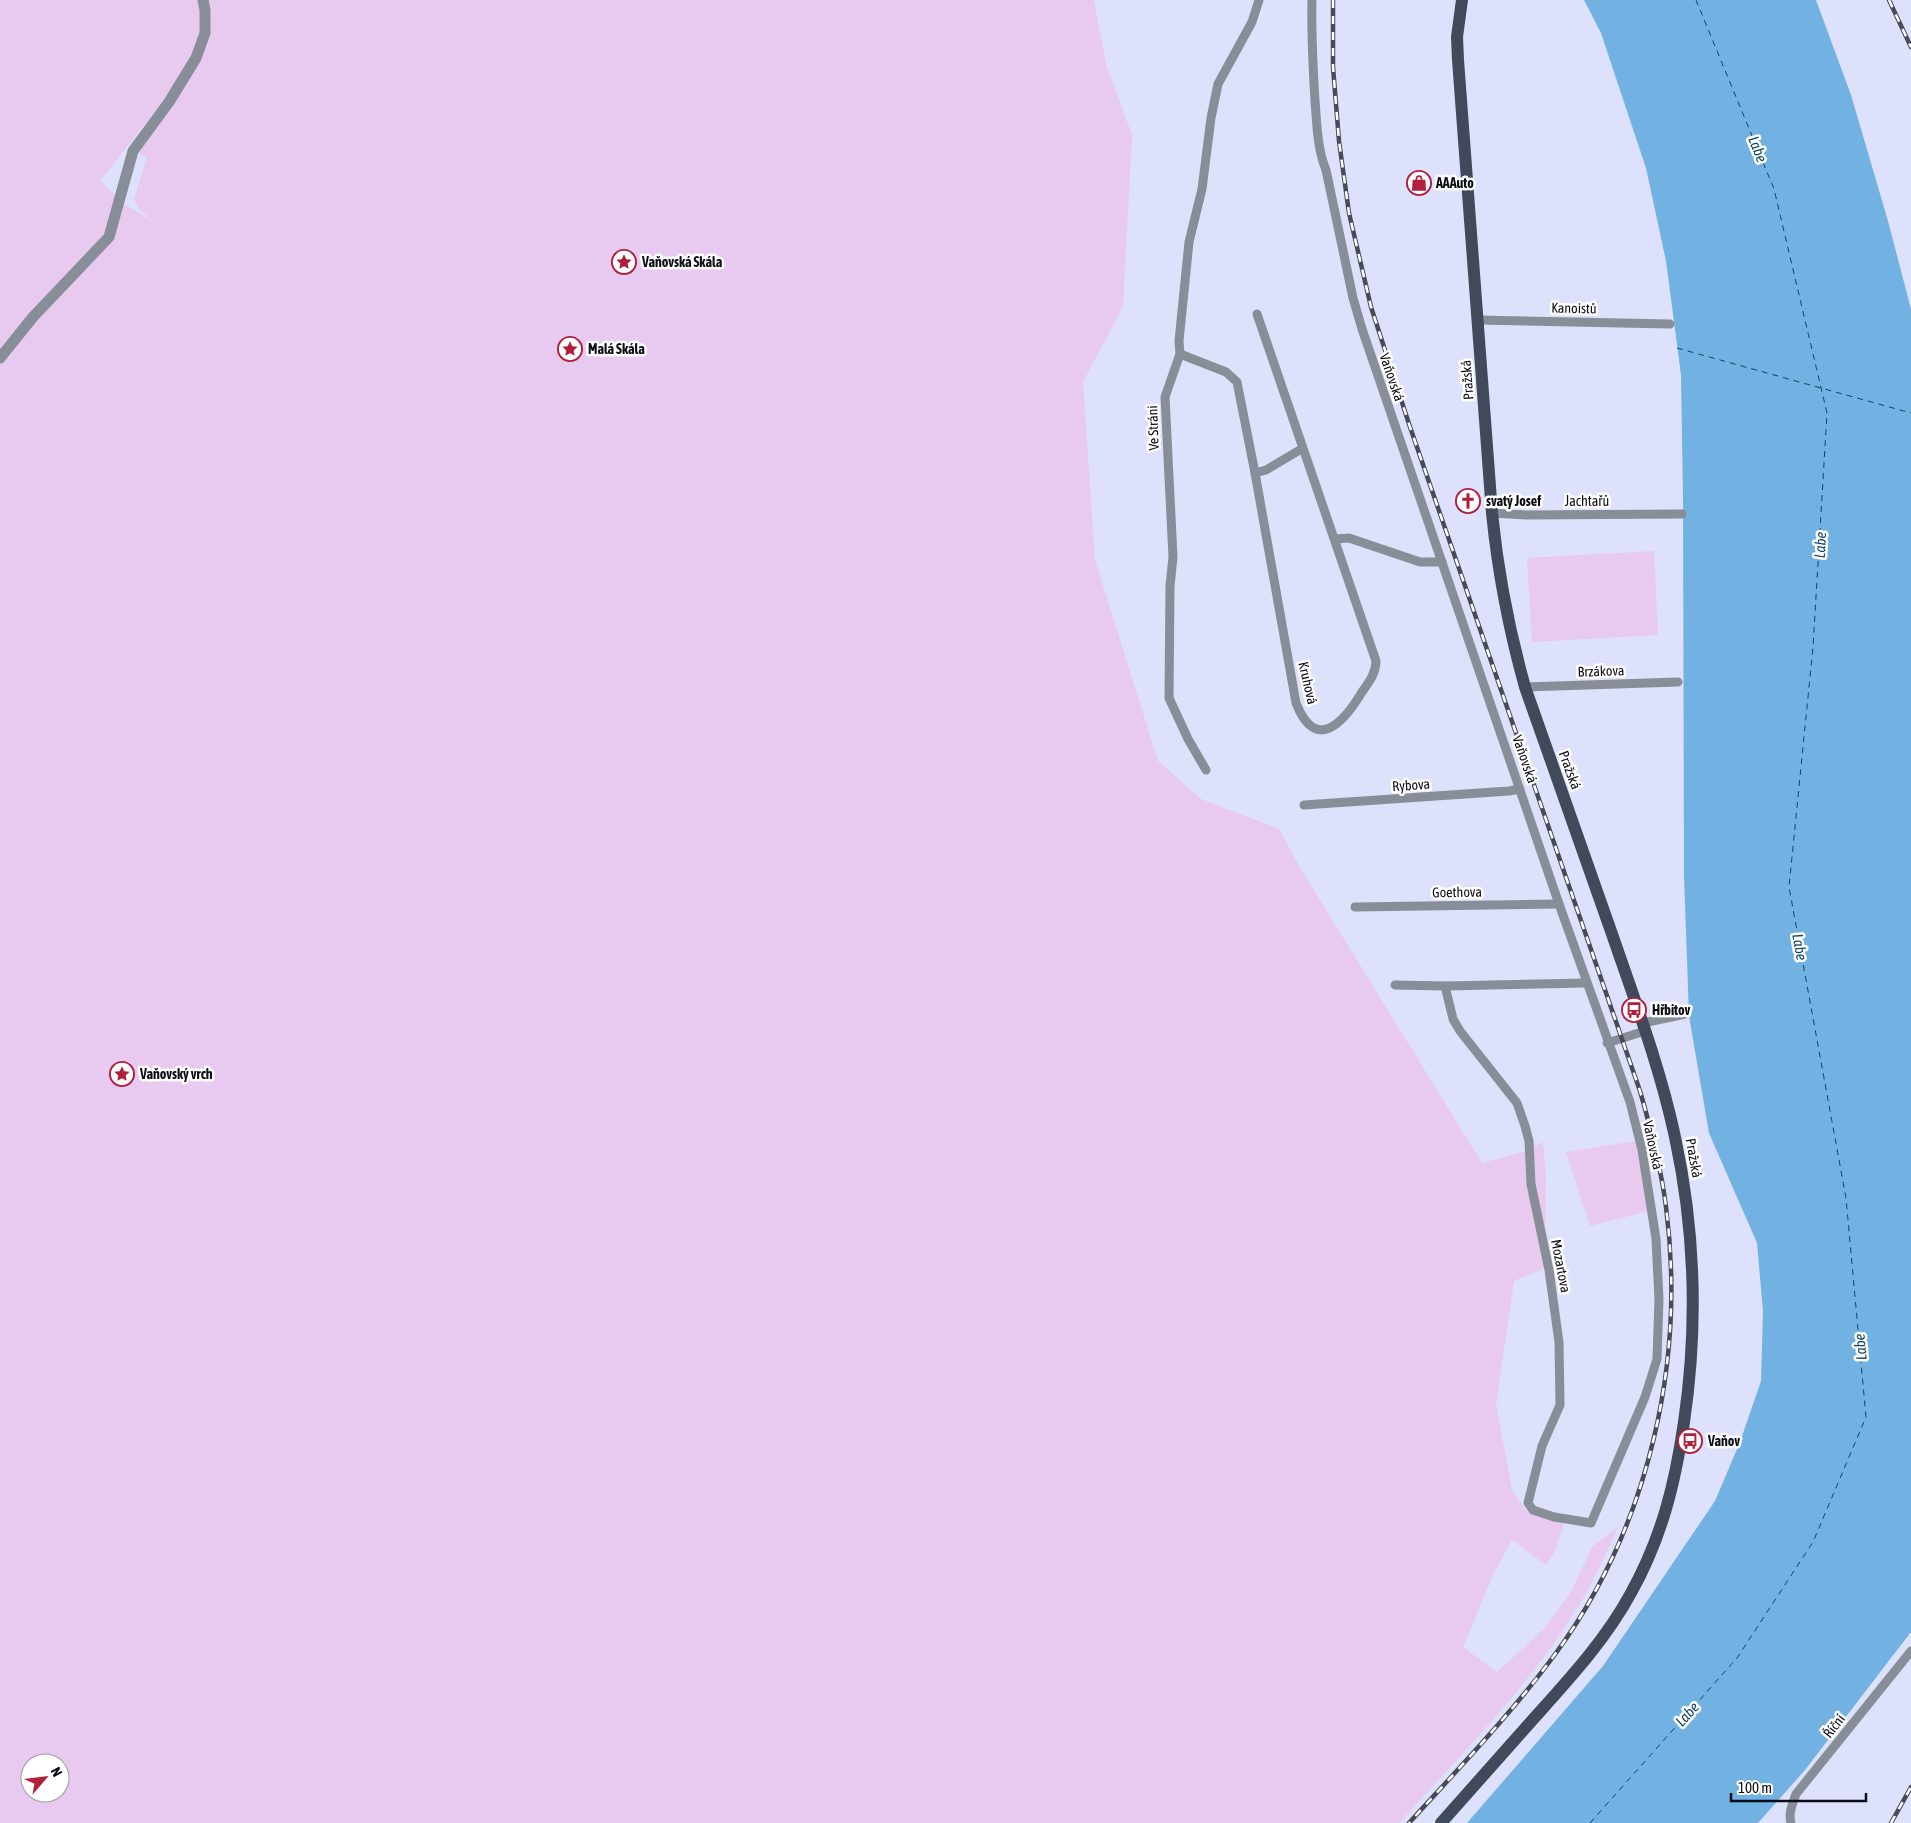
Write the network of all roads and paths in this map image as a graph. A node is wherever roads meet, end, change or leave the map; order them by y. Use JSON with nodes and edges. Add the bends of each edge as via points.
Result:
{"nodes":[{"id":1,"x":203,"y":0,"type":"edge"},
{"id":2,"x":1259,"y":0,"type":"edge"},
{"id":3,"x":1312,"y":0,"type":"edge"},
{"id":4,"x":1462,"y":0,"type":"edge"},
{"id":5,"x":1257,"y":314,"type":"dead end"},
{"id":6,"x":1477,"y":320,"type":"junction"},
{"id":7,"x":1670,"y":324,"type":"dead end"},
{"id":8,"x":1180,"y":354,"type":"junction"},
{"id":9,"x":0,"y":358,"type":"edge"},
{"id":10,"x":1303,"y":448,"type":"junction"},
{"id":11,"x":1255,"y":473,"type":"junction"},
{"id":12,"x":1492,"y":513,"type":"junction"},
{"id":13,"x":1682,"y":514,"type":"dead end"},
{"id":14,"x":1335,"y":539,"type":"junction"},
{"id":15,"x":1442,"y":562,"type":"junction"},
{"id":16,"x":1678,"y":682,"type":"dead end"},
{"id":17,"x":1525,"y":687,"type":"junction"},
{"id":18,"x":1206,"y":770,"type":"dead end"},
{"id":19,"x":1520,"y":789,"type":"junction"},
{"id":20,"x":1304,"y":805,"type":"dead end"},
{"id":21,"x":1559,"y":904,"type":"junction"},
{"id":22,"x":1355,"y":907,"type":"dead end"},
{"id":23,"x":1586,"y":983,"type":"junction"},
{"id":24,"x":1395,"y":985,"type":"dead end"},
{"id":25,"x":1445,"y":986,"type":"junction"},
{"id":26,"x":1685,"y":1014,"type":"dead end"},
{"id":27,"x":1644,"y":1027,"type":"junction"},
{"id":28,"x":1607,"y":1043,"type":"junction"},
{"id":29,"x":1591,"y":1522,"type":"joint"},
{"id":30,"x":1911,"y":1651,"type":"edge"},
{"id":31,"x":1441,"y":1823,"type":"edge"},
{"id":32,"x":1791,"y":1823,"type":"edge"}],
"edges":[{"from":1,"to":9,"type":"street","via":[[205,33],[196,58],[133,151],[110,237],[33,317]]},
{"from":2,"to":8,"type":"street","name":"Ve Stráni","via":[[1252,22],[1218,84],[1202,189],[1189,242]]},
{"from":3,"to":15,"type":"street","name":"Vaňovská","via":[[1318,138],[1353,298]]},
{"from":4,"to":6,"type":"main road","name":"Pražská","via":[[1457,37],[1458,60]]},
{"from":5,"to":10,"type":"street","name":"Kruhová"},
{"from":6,"to":7,"type":"street","name":"Kanoistů"},
{"from":6,"to":12,"type":"main road","name":"Pražská"},
{"from":8,"to":11,"type":"street","name":"Kruhová","via":[[1226,372],[1237,382]]},
{"from":8,"to":18,"type":"street","name":"Ve Stráni","via":[[1165,397],[1173,557],[1169,698]]},
{"from":10,"to":11,"type":"street"},
{"from":10,"to":14,"type":"street","name":"Kruhová"},
{"from":11,"to":14,"type":"street","name":"Kruhová","via":[[1296,703],[1300,714],[1320,730],[1330,729],[1344,719],[1376,667],[1374,650]]},
{"from":12,"to":13,"type":"street","name":"Jachtařů"},
{"from":12,"to":17,"type":"main road","name":"Pražská","via":[[1503,597]]},
{"from":14,"to":15,"type":"street","via":[[1349,538],[1420,562]]},
{"from":15,"to":19,"type":"street","name":"Vaňovská"},
{"from":16,"to":17,"type":"street","name":"Brzákova"},
{"from":17,"to":27,"type":"main road","name":"Pražská"},
{"from":19,"to":20,"type":"street","name":"Rybova"},
{"from":19,"to":21,"type":"street","name":"Vaňovská"},
{"from":21,"to":22,"type":"street","name":"Goethova"},
{"from":21,"to":23,"type":"street","name":"Vaňovská"},
{"from":23,"to":25,"type":"street"},
{"from":23,"to":28,"type":"street","name":"Vaňovská"},
{"from":24,"to":25,"type":"street"},
{"from":25,"to":29,"type":"street","name":"Mozartova","via":[[1456,1025],[1517,1103],[1528,1141],[1531,1184],[1549,1270],[1559,1342],[1560,1405],[1542,1446],[1528,1503],[1533,1510]]},
{"from":26,"to":27,"type":"street"},
{"from":27,"to":28,"type":"street"},
{"from":27,"to":31,"type":"main road","name":"Pražská","via":[[1675,1137],[1687,1212],[1692,1283],[1689,1392],[1673,1487],[1658,1537],[1617,1616],[1565,1684]]},
{"from":28,"to":29,"type":"street","name":"Vaňovská","via":[[1630,1102],[1642,1150],[1656,1239],[1659,1328],[1657,1359],[1645,1397]]},
{"from":30,"to":32,"type":"street","name":"Říční","via":[[1796,1794],[1791,1806]]}]}
